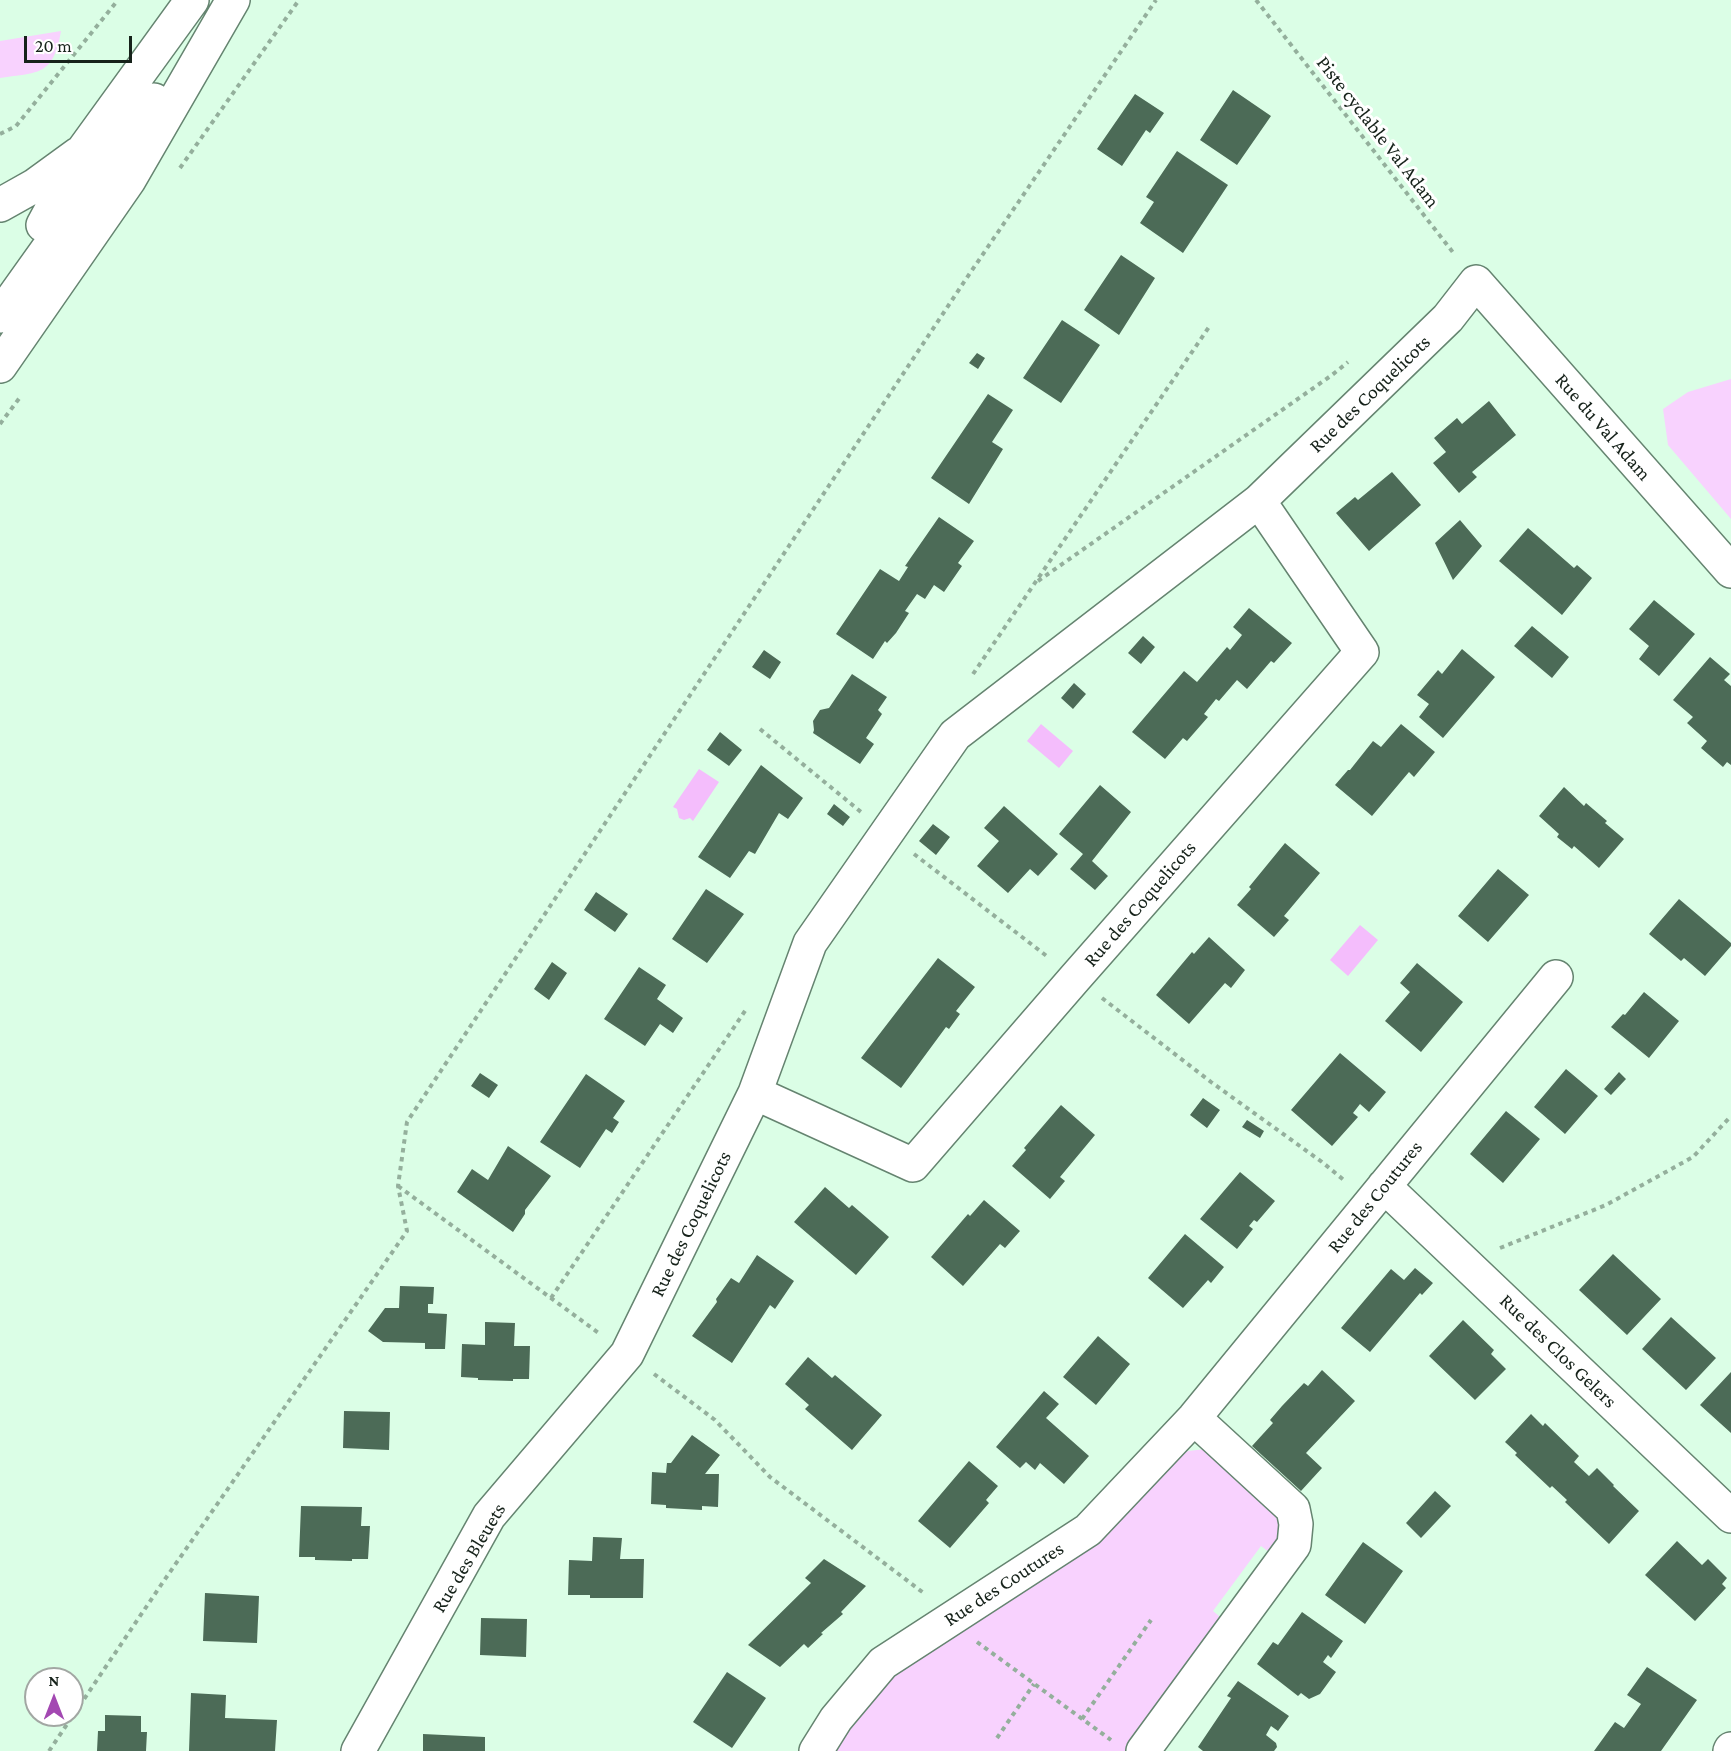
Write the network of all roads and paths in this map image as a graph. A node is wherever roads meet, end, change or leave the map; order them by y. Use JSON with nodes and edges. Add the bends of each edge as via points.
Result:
{"nodes":[{"id":1,"x":118,"y":0,"type":"edge"},
{"id":2,"x":192,"y":0,"type":"edge"},
{"id":3,"x":224,"y":0,"type":"edge"},
{"id":4,"x":233,"y":0,"type":"edge"},
{"id":5,"x":1156,"y":0,"type":"edge"},
{"id":6,"x":1256,"y":0,"type":"edge"},
{"id":7,"x":0,"y":134,"type":"edge"},
{"id":8,"x":84,"y":149,"type":"junction"},
{"id":9,"x":0,"y":205,"type":"edge"},
{"id":10,"x":0,"y":282,"type":"edge"},
{"id":11,"x":1476,"y":282,"type":"junction"},
{"id":12,"x":0,"y":316,"type":"edge"},
{"id":13,"x":1353,"y":357,"type":"dead end"},
{"id":14,"x":0,"y":366,"type":"edge"},
{"id":15,"x":1259,"y":501,"type":"junction"},
{"id":16,"x":1731,"y":571,"type":"edge"},
{"id":17,"x":1035,"y":583,"type":"dead end"},
{"id":18,"x":1556,"y":977,"type":"dead end"},
{"id":19,"x":755,"y":1093,"type":"junction"},
{"id":20,"x":1731,"y":1116,"type":"edge"},
{"id":21,"x":398,"y":1186,"type":"junction"},
{"id":22,"x":1384,"y":1186,"type":"junction"},
{"id":23,"x":1465,"y":1262,"type":"junction"},
{"id":24,"x":627,"y":1354,"type":"junction"},
{"id":25,"x":1194,"y":1418,"type":"junction"},
{"id":26,"x":1731,"y":1516,"type":"edge"},
{"id":27,"x":951,"y":1618,"type":"junction"},
{"id":28,"x":1151,"y":1620,"type":"dead end"},
{"id":29,"x":1034,"y":1684,"type":"junction"},
{"id":30,"x":1082,"y":1719,"type":"junction"},
{"id":31,"x":997,"y":1738,"type":"dead end"},
{"id":32,"x":1130,"y":1748,"type":"edge"},
{"id":33,"x":49,"y":1751,"type":"edge"},
{"id":34,"x":358,"y":1751,"type":"edge"},
{"id":35,"x":816,"y":1751,"type":"edge"}],
"edges":[{"from":1,"to":7,"type":"path","via":[[16,126]]},
{"from":2,"to":8,"type":"street"},
{"from":3,"to":12,"type":"street"},
{"from":4,"to":14,"type":"street","via":[[129,180]]},
{"from":5,"to":21,"type":"path","via":[[964,282],[407,1122]]},
{"from":6,"to":11,"type":"path","name":"Piste cyclable Val Adam"},
{"from":8,"to":9,"type":"street","via":[[34,186]]},
{"from":8,"to":10,"type":"street","via":[[45,223]]},
{"from":11,"to":15,"type":"street","name":"Rue des Coquelicots","via":[[1448,318]]},
{"from":11,"to":16,"type":"street","name":"Rue du Val Adam"},
{"from":13,"to":17,"type":"path"},
{"from":15,"to":19,"type":"street","name":"Rue des Coquelicots","via":[[955,735],[810,943]]},
{"from":15,"to":19,"type":"street","name":"Rue des Coquelicots","via":[[1362,652],[913,1165]]},
{"from":18,"to":22,"type":"street","name":"Rue des Coutures"},
{"from":19,"to":24,"type":"street","name":"Rue des Coquelicots"},
{"from":20,"to":23,"type":"path","via":[[1693,1157],[1606,1205]]},
{"from":21,"to":24,"type":"path"},
{"from":21,"to":33,"type":"path","via":[[407,1231]]},
{"from":22,"to":23,"type":"street","name":"Rue des Clos Gelers"},
{"from":22,"to":25,"type":"street","name":"Rue des Coutures"},
{"from":23,"to":26,"type":"street","name":"Rue des Clos Gelers"},
{"from":24,"to":27,"type":"path","via":[[716,1420],[770,1477]]},
{"from":24,"to":34,"type":"street","name":"Rue des Bleuets","via":[[489,1516]]},
{"from":25,"to":27,"type":"street","name":"Rue des Coutures","via":[[1088,1530]]},
{"from":25,"to":32,"type":"street","via":[[1293,1509],[1294,1545]]},
{"from":27,"to":29,"type":"path"},
{"from":27,"to":35,"type":"street","name":"Rue des Coutures","via":[[884,1663],[836,1719]]},
{"from":28,"to":30,"type":"path"},
{"from":29,"to":30,"type":"path"},
{"from":29,"to":31,"type":"path"},
{"from":30,"to":32,"type":"path"}]}
